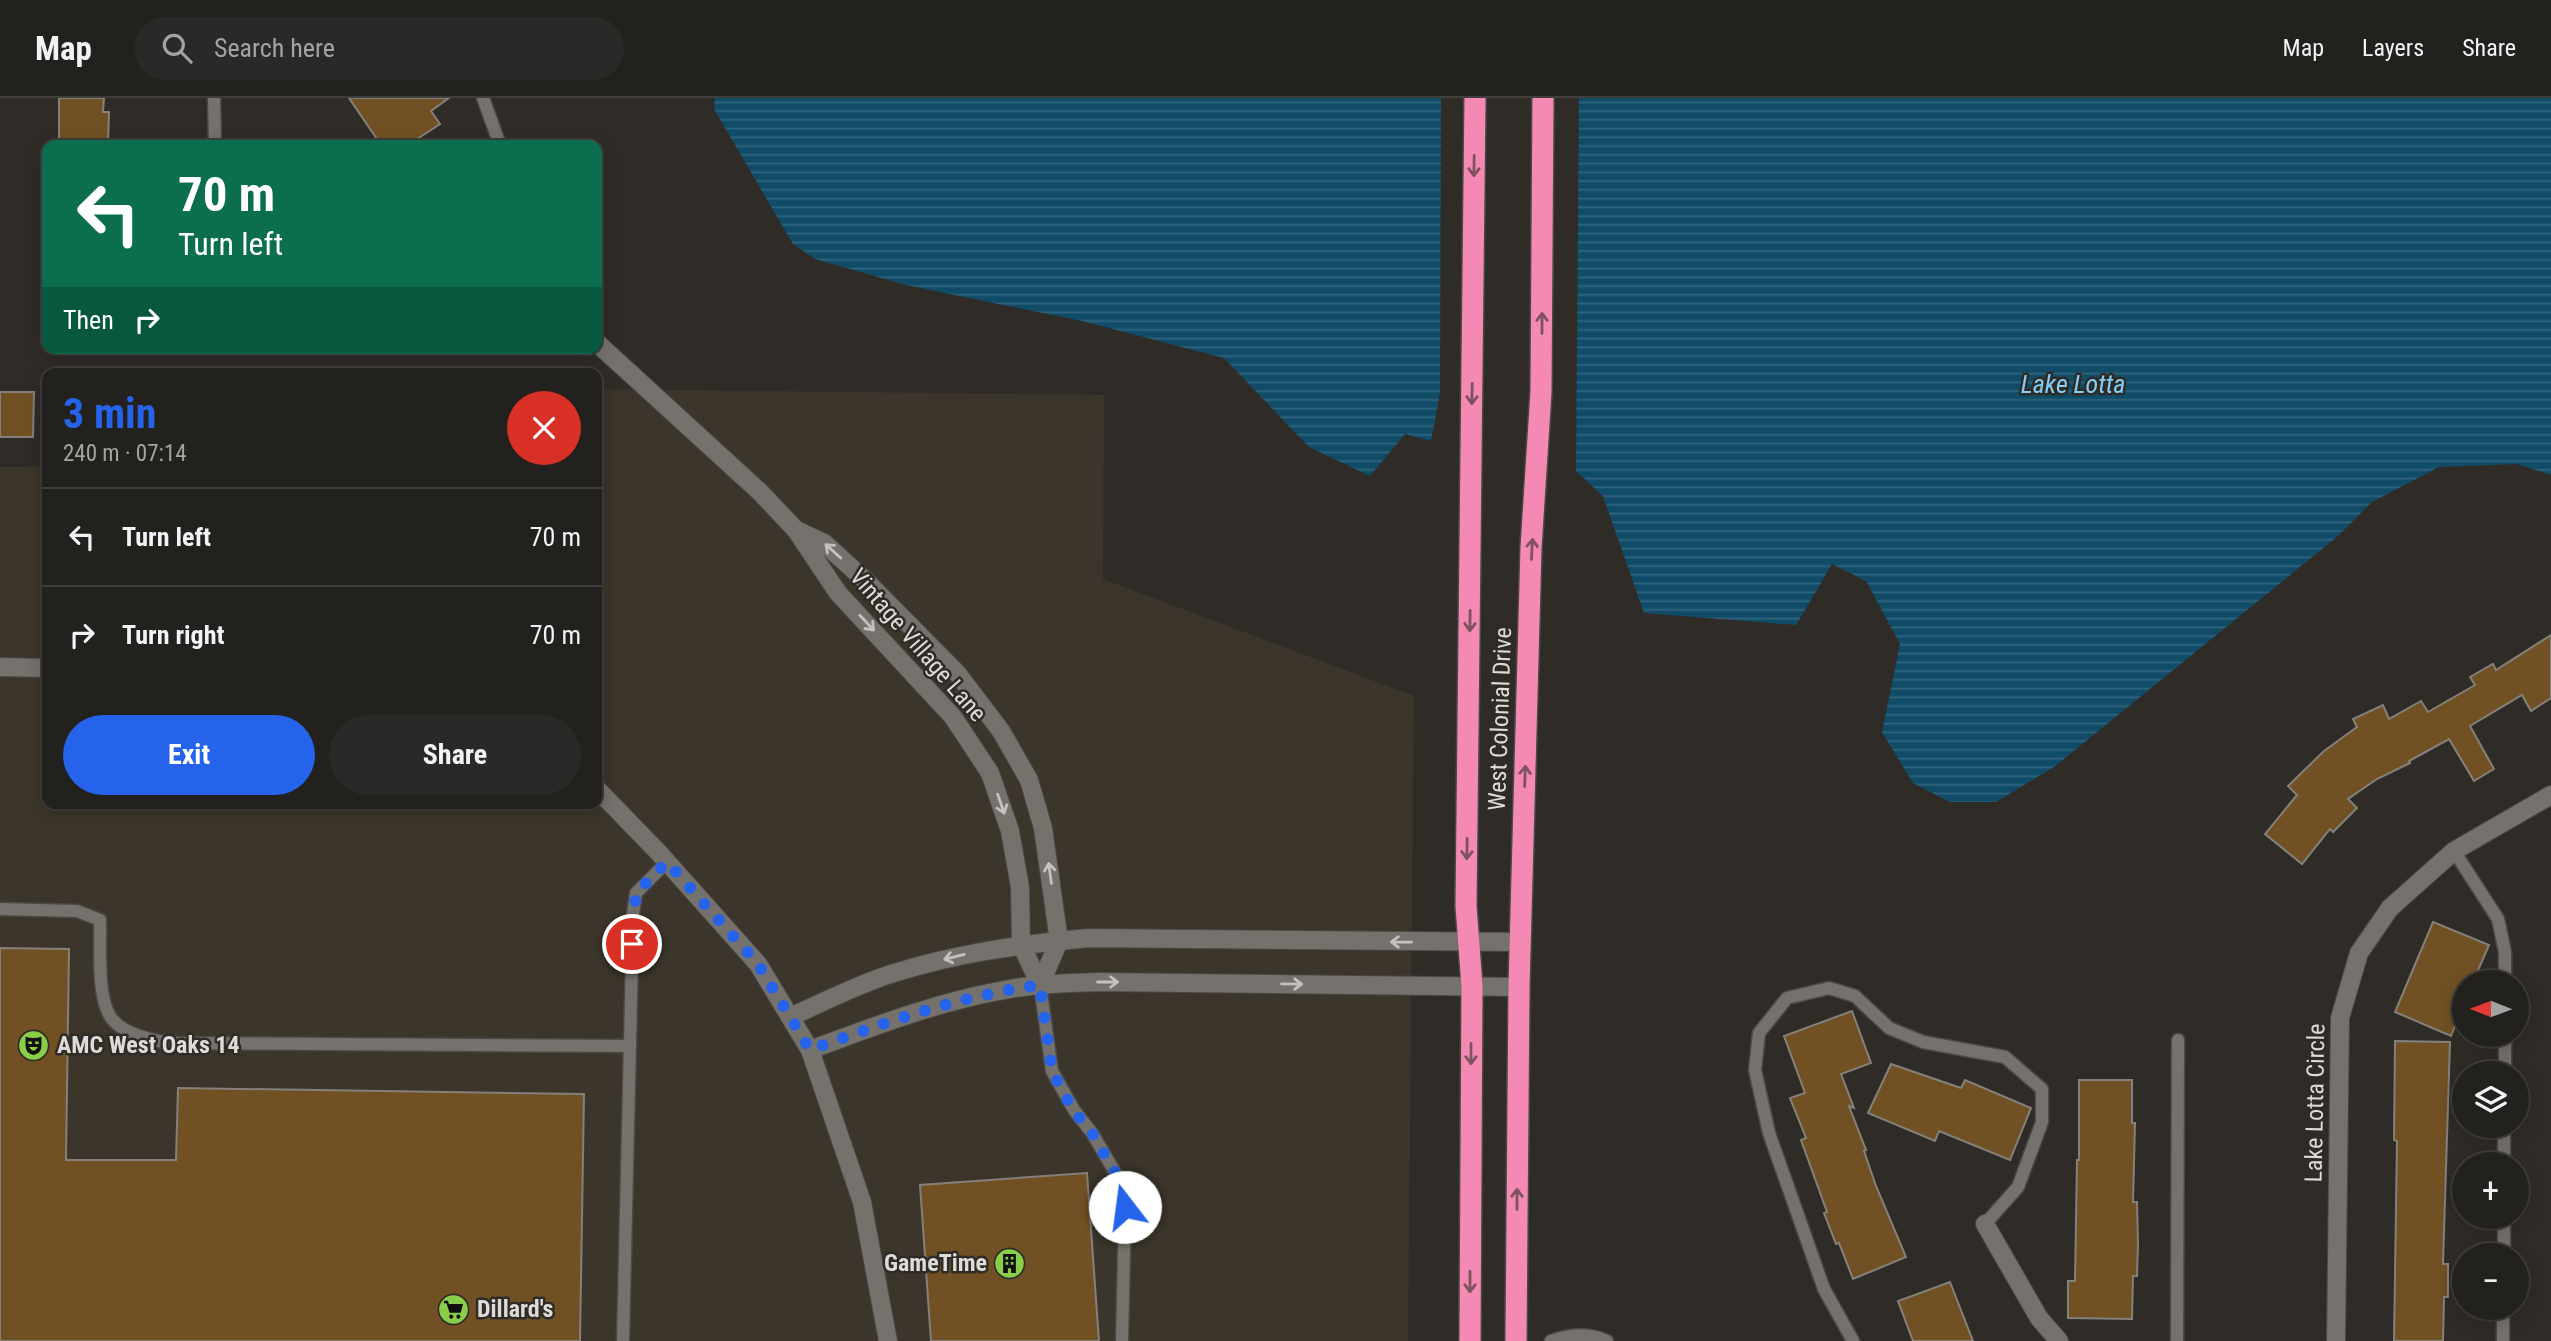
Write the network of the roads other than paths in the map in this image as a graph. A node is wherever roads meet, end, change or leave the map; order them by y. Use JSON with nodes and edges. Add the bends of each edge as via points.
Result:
{"nodes":[{"id":1,"x":214,"y":98,"type":"edge"},
{"id":2,"x":483,"y":98,"type":"edge"},
{"id":3,"x":1475,"y":98,"type":"edge"},
{"id":4,"x":1544,"y":98,"type":"edge"},
{"id":5,"x":215,"y":140,"type":"edge"},
{"id":6,"x":498,"y":140,"type":"edge"},
{"id":7,"x":602,"y":348,"type":"edge"},
{"id":8,"x":796,"y":530,"type":"junction"},
{"id":9,"x":0,"y":667,"type":"edge"},
{"id":10,"x":42,"y":668,"type":"edge"},
{"id":11,"x":602,"y":794,"type":"edge"},
{"id":12,"x":2551,"y":795,"type":"edge"},
{"id":13,"x":2454,"y":850,"type":"junction"},
{"id":14,"x":667,"y":862,"type":"junction"},
{"id":15,"x":0,"y":909,"type":"edge"},
{"id":16,"x":1059,"y":941,"type":"junction"},
{"id":17,"x":1469,"y":942,"type":"junction"},
{"id":18,"x":1520,"y":942,"type":"junction"},
{"id":19,"x":1021,"y":944,"type":"junction"},
{"id":20,"x":2505,"y":970,"type":"edge"},
{"id":21,"x":1040,"y":985,"type":"junction"},
{"id":22,"x":1472,"y":986,"type":"junction"},
{"id":23,"x":1519,"y":987,"type":"junction"},
{"id":24,"x":790,"y":1017,"type":"junction"},
{"id":25,"x":2178,"y":1040,"type":"dead end"},
{"id":26,"x":630,"y":1046,"type":"junction"},
{"id":27,"x":810,"y":1050,"type":"junction"},
{"id":28,"x":1985,"y":1224,"type":"joint"},
{"id":29,"x":2503,"y":1320,"type":"edge"},
{"id":30,"x":623,"y":1341,"type":"edge"},
{"id":31,"x":888,"y":1341,"type":"edge"},
{"id":32,"x":1122,"y":1341,"type":"edge"},
{"id":33,"x":1470,"y":1341,"type":"edge"},
{"id":34,"x":1516,"y":1341,"type":"edge"},
{"id":35,"x":1551,"y":1341,"type":"edge"},
{"id":36,"x":1607,"y":1341,"type":"edge"},
{"id":37,"x":1853,"y":1341,"type":"edge"},
{"id":38,"x":2059,"y":1341,"type":"edge"},
{"id":39,"x":2177,"y":1341,"type":"edge"},
{"id":40,"x":2336,"y":1341,"type":"edge"},
{"id":41,"x":2503,"y":1341,"type":"edge"}],
"edges":[{"from":1,"to":5,"type":"lane"},
{"from":2,"to":6,"type":"lane"},
{"from":3,"to":17,"type":"highway","name":"West Colonial Drive","one_way":true},
{"from":18,"to":4,"type":"highway","name":"West Colonial Drive","one_way":true,"via":[[1531,548],[1541,392]]},
{"from":7,"to":8,"type":"street","name":"Vintage Village Lane"},
{"from":16,"to":8,"type":"street","name":"Vintage Village Lane","one_way":true,"via":[[1043,828],[1029,780],[1002,731],[957,673],[867,582],[824,543]]},
{"from":8,"to":19,"type":"street","name":"Vintage Village Lane","one_way":true,"via":[[838,593],[953,717],[990,772],[1010,831],[1020,887]]},
{"from":9,"to":10,"type":"street"},
{"from":11,"to":14,"type":"street"},
{"from":12,"to":13,"type":"street","name":"Lake Lotta Circle"},
{"from":13,"to":20,"type":"lane","via":[[2498,919]]},
{"from":13,"to":40,"type":"street","name":"Lake Lotta Circle","via":[[2390,908],[2359,953],[2340,1018]]},
{"from":14,"to":24,"type":"street","via":[[758,964]]},
{"from":14,"to":26,"type":"lane","via":[[636,893]]},
{"from":15,"to":26,"type":"lane","via":[[77,911],[100,920],[107,1008],[113,1019],[144,1038],[168,1043]]},
{"from":17,"to":16,"type":"street","one_way":true},
{"from":16,"to":19,"type":"street"},
{"from":16,"to":21,"type":"street"},
{"from":17,"to":18,"type":"street"},
{"from":17,"to":22,"type":"highway","name":"West Colonial Drive"},
{"from":18,"to":23,"type":"highway","name":"West Colonial Drive"},
{"from":19,"to":21,"type":"street","name":"Vintage Village Lane"},
{"from":19,"to":24,"type":"street","one_way":true,"via":[[892,973]]},
{"from":21,"to":22,"type":"street","one_way":true},
{"from":21,"to":27,"type":"street","via":[[997,991],[897,1017]]},
{"from":21,"to":32,"type":"lane","via":[[1052,1071],[1122,1184]]},
{"from":22,"to":23,"type":"street"},
{"from":22,"to":33,"type":"highway","name":"West Colonial Drive","one_way":true},
{"from":34,"to":23,"type":"highway","name":"West Colonial Drive","one_way":true},
{"from":24,"to":27,"type":"street"},
{"from":25,"to":39,"type":"lane"},
{"from":26,"to":30,"type":"lane"},
{"from":27,"to":31,"type":"street","via":[[862,1202]]},
{"from":28,"to":37,"type":"lane","via":[[2018,1187],[2042,1122],[2042,1089],[2006,1057],[1923,1042],[1889,1028],[1855,996],[1829,988],[1787,998],[1759,1032],[1755,1070],[1769,1133],[1801,1228],[1824,1289]]},
{"from":28,"to":38,"type":"street","via":[[2039,1318]]},
{"from":29,"to":41,"type":"lane"},
{"from":35,"to":36,"type":"lane","via":[[1577,1335]]}]}
